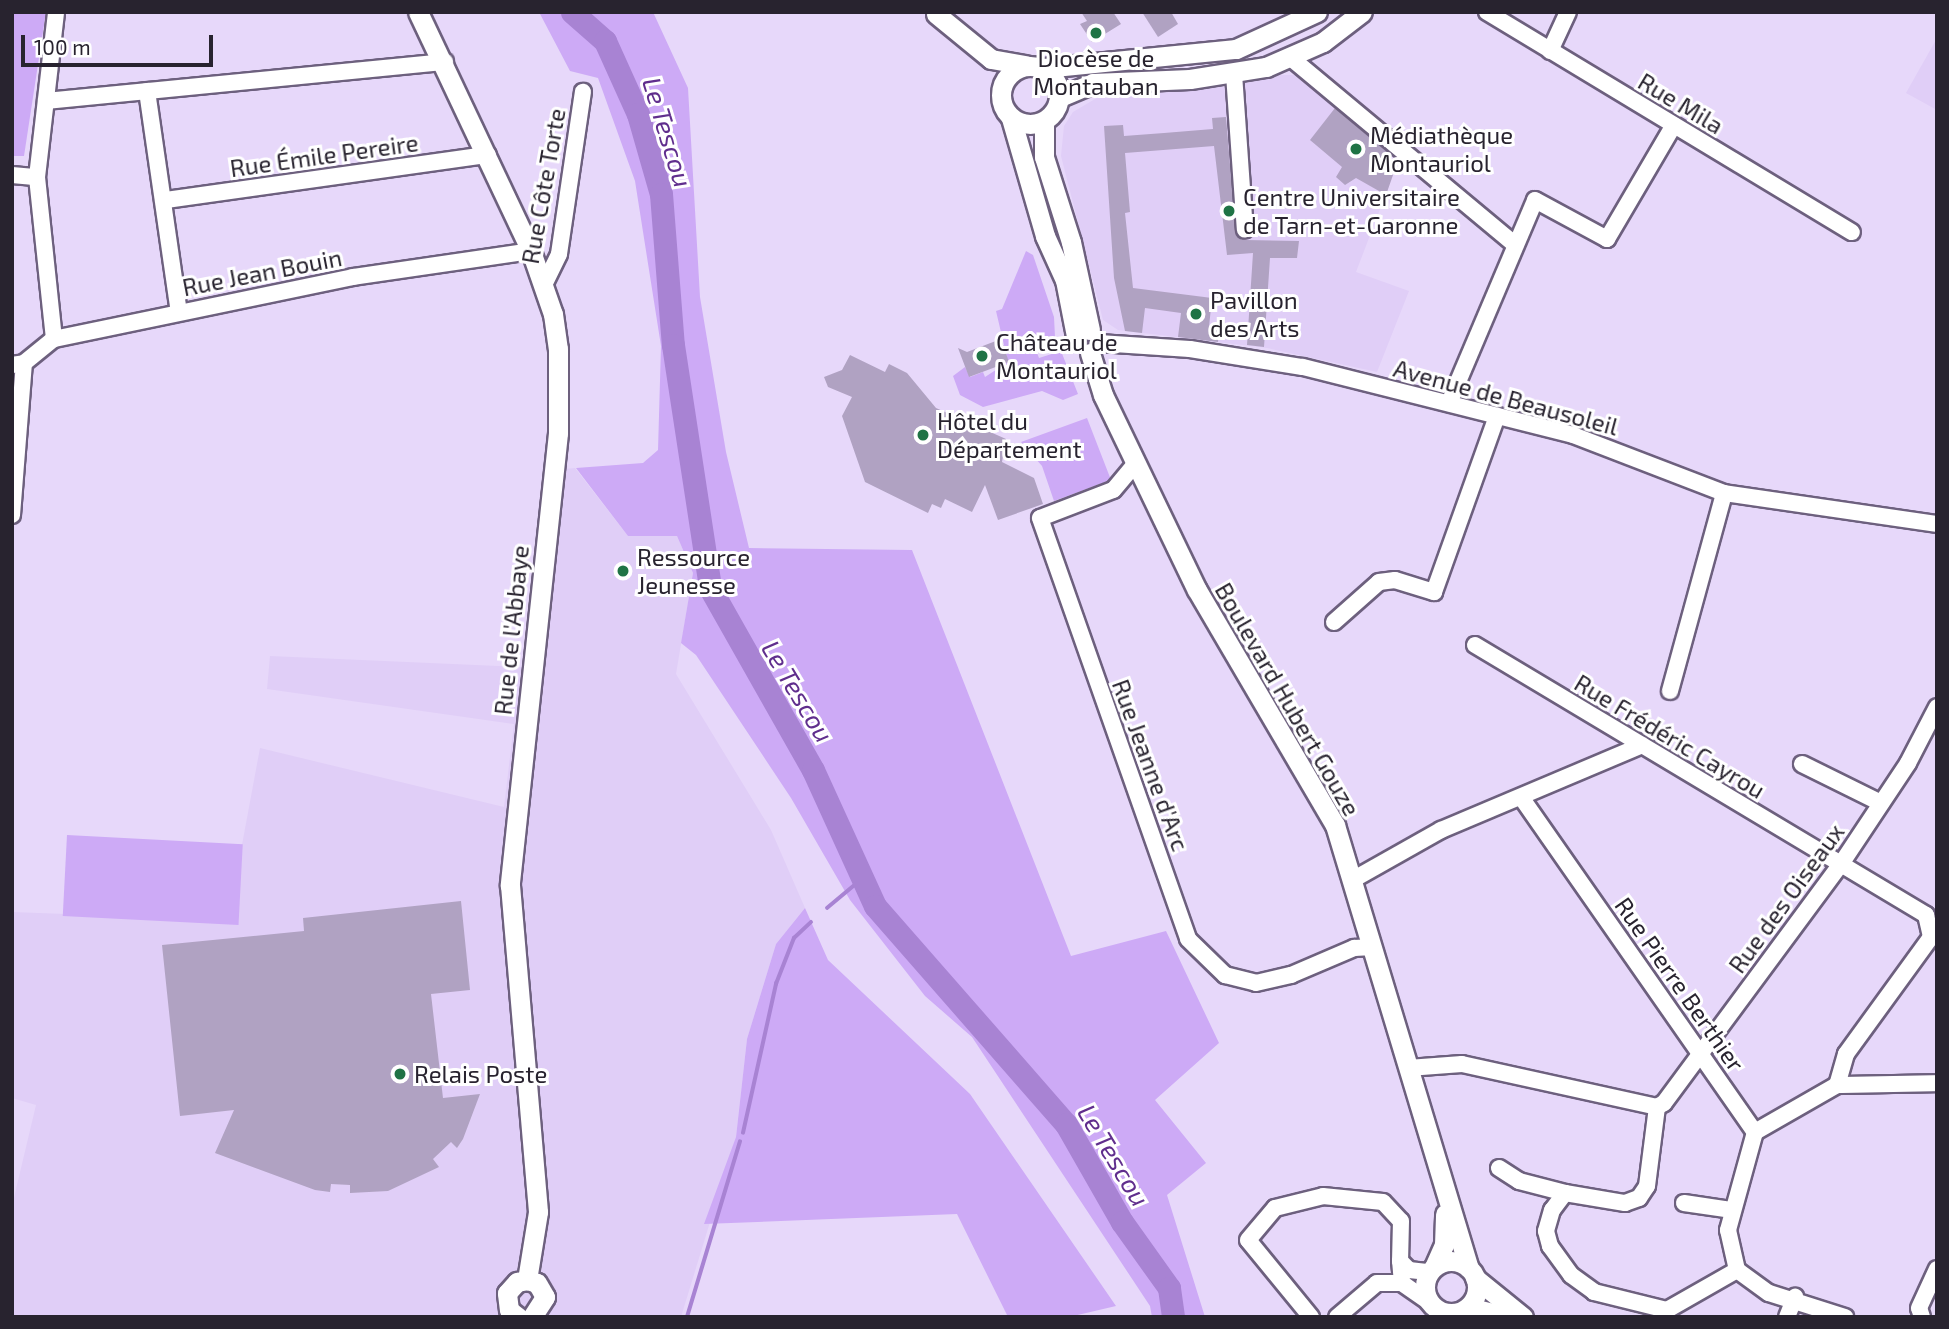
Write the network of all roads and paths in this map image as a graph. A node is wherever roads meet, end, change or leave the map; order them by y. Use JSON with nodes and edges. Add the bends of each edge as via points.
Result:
{"nodes":[{"id":1,"x":56,"y":12,"type":"edge"},
{"id":2,"x":418,"y":12,"type":"edge"},
{"id":3,"x":1317,"y":12,"type":"edge"},
{"id":4,"x":1362,"y":12,"type":"edge"},
{"id":5,"x":1488,"y":12,"type":"edge"},
{"id":6,"x":1568,"y":12,"type":"edge"},
{"id":7,"x":935,"y":13,"type":"edge"},
{"id":8,"x":1550,"y":51,"type":"junction"},
{"id":9,"x":1291,"y":58,"type":"junction"},
{"id":10,"x":445,"y":62,"type":"junction"},
{"id":11,"x":1036,"y":67,"type":"junction"},
{"id":12,"x":1234,"y":74,"type":"junction"},
{"id":13,"x":1001,"y":89,"type":"junction"},
{"id":14,"x":147,"y":91,"type":"junction"},
{"id":15,"x":583,"y":93,"type":"dead end"},
{"id":16,"x":1060,"y":97,"type":"junction"},
{"id":17,"x":46,"y":101,"type":"junction"},
{"id":18,"x":1011,"y":118,"type":"junction"},
{"id":19,"x":1044,"y":121,"type":"junction"},
{"id":20,"x":1674,"y":125,"type":"junction"},
{"id":21,"x":488,"y":155,"type":"junction"},
{"id":22,"x":12,"y":175,"type":"edge"},
{"id":23,"x":37,"y":177,"type":"junction"},
{"id":24,"x":166,"y":200,"type":"junction"},
{"id":25,"x":1245,"y":230,"type":"dead end"},
{"id":26,"x":1852,"y":232,"type":"dead end"},
{"id":27,"x":1513,"y":243,"type":"junction"},
{"id":28,"x":531,"y":251,"type":"junction"},
{"id":29,"x":544,"y":285,"type":"junction"},
{"id":30,"x":180,"y":312,"type":"junction"},
{"id":31,"x":54,"y":339,"type":"junction"},
{"id":32,"x":1089,"y":341,"type":"junction"},
{"id":33,"x":18,"y":364,"type":"edge"},
{"id":34,"x":1449,"y":403,"type":"junction"},
{"id":35,"x":1496,"y":416,"type":"junction"},
{"id":36,"x":1136,"y":463,"type":"junction"},
{"id":37,"x":1724,"y":493,"type":"junction"},
{"id":38,"x":12,"y":515,"type":"edge"},
{"id":39,"x":1937,"y":524,"type":"edge"},
{"id":40,"x":1334,"y":622,"type":"dead end"},
{"id":41,"x":1475,"y":645,"type":"dead end"},
{"id":42,"x":1670,"y":691,"type":"dead end"},
{"id":43,"x":1937,"y":707,"type":"edge"},
{"id":44,"x":1642,"y":745,"type":"junction"},
{"id":45,"x":1802,"y":764,"type":"dead end"},
{"id":46,"x":1521,"y":797,"type":"junction"},
{"id":47,"x":1881,"y":803,"type":"junction"},
{"id":48,"x":1841,"y":864,"type":"junction"},
{"id":49,"x":1354,"y":879,"type":"junction"},
{"id":50,"x":1373,"y":947,"type":"junction"},
{"id":51,"x":1703,"y":1052,"type":"junction"},
{"id":52,"x":1408,"y":1068,"type":"junction"},
{"id":53,"x":1937,"y":1083,"type":"edge"},
{"id":54,"x":1837,"y":1085,"type":"junction"},
{"id":55,"x":1657,"y":1107,"type":"junction"},
{"id":56,"x":1755,"y":1132,"type":"junction"},
{"id":57,"x":1499,"y":1168,"type":"dead end"},
{"id":58,"x":1565,"y":1193,"type":"junction"},
{"id":59,"x":1446,"y":1203,"type":"junction"},
{"id":60,"x":1684,"y":1203,"type":"dead end"},
{"id":61,"x":1732,"y":1210,"type":"junction"},
{"id":62,"x":1401,"y":1261,"type":"junction"},
{"id":63,"x":1432,"y":1269,"type":"junction"},
{"id":64,"x":1937,"y":1269,"type":"edge"},
{"id":65,"x":1737,"y":1270,"type":"junction"},
{"id":66,"x":1472,"y":1273,"type":"junction"},
{"id":67,"x":527,"y":1280,"type":"junction"},
{"id":68,"x":1402,"y":1283,"type":"junction"},
{"id":69,"x":1795,"y":1297,"type":"junction"},
{"id":70,"x":1434,"y":1309,"type":"edge"},
{"id":71,"x":1463,"y":1312,"type":"edge"},
{"id":72,"x":1822,"y":1312,"type":"edge"},
{"id":73,"x":518,"y":1317,"type":"edge"},
{"id":74,"x":532,"y":1317,"type":"edge"},
{"id":75,"x":1311,"y":1317,"type":"edge"},
{"id":76,"x":1337,"y":1317,"type":"edge"},
{"id":77,"x":1508,"y":1317,"type":"edge"},
{"id":78,"x":1522,"y":1317,"type":"edge"},
{"id":79,"x":1787,"y":1317,"type":"edge"},
{"id":80,"x":1846,"y":1317,"type":"edge"},
{"id":81,"x":1922,"y":1317,"type":"edge"}],
"edges":[{"from":1,"to":17,"type":"street"},
{"from":2,"to":10,"type":"main road","name":"Rue de l'Abbaye"},
{"from":3,"to":11,"type":"main road","via":[[1236,48]]},
{"from":4,"to":9,"type":"main road","via":[[1323,42]]},
{"from":5,"to":8,"type":"street","name":"Rue Mila"},
{"from":6,"to":8,"type":"street"},
{"from":7,"to":11,"type":"main road","via":[[991,59]]},
{"from":7,"to":13,"type":"main road","via":[[990,68]]},
{"from":8,"to":20,"type":"street","name":"Rue Mila"},
{"from":9,"to":12,"type":"main road"},
{"from":9,"to":27,"type":"street"},
{"from":10,"to":14,"type":"street"},
{"from":10,"to":21,"type":"main road","name":"Rue de l'Abbaye"},
{"from":11,"to":13,"type":"main road","via":[[1008,75]]},
{"from":11,"to":16,"type":"main road","via":[[1053,75]]},
{"from":12,"to":16,"type":"main road","via":[[1093,83]]},
{"from":12,"to":25,"type":"street"},
{"from":13,"to":18,"type":"main road"},
{"from":14,"to":17,"type":"street"},
{"from":14,"to":24,"type":"street"},
{"from":15,"to":29,"type":"street","name":"Rue Côte Torte","via":[[559,254]]},
{"from":16,"to":19,"type":"main road"},
{"from":17,"to":23,"type":"street"},
{"from":18,"to":19,"type":"main road","via":[[1027,124]]},
{"from":18,"to":32,"type":"main road","name":"Boulevard Hubert Gouze","via":[[1045,236]]},
{"from":19,"to":32,"type":"main road","name":"Boulevard Hubert Gouze","via":[[1042,148],[1074,252]]},
{"from":20,"to":26,"type":"street","name":"Rue Mila"},
{"from":20,"to":27,"type":"street","via":[[1607,239],[1535,200]]},
{"from":21,"to":24,"type":"street","name":"Rue Émile Pereire"},
{"from":21,"to":28,"type":"main road","name":"Rue de l'Abbaye"},
{"from":22,"to":23,"type":"street"},
{"from":23,"to":31,"type":"street"},
{"from":24,"to":30,"type":"street"},
{"from":27,"to":34,"type":"street"},
{"from":28,"to":29,"type":"main road","name":"Rue de l'Abbaye"},
{"from":28,"to":30,"type":"street","name":"Rue Jean Bouin","via":[[398,269]]},
{"from":29,"to":67,"type":"main road","name":"Rue de l'Abbaye","via":[[558,349],[558,433],[510,885],[538,1212]]},
{"from":30,"to":31,"type":"street","name":"Rue Jean Bouin"},
{"from":31,"to":33,"type":"street","name":"Rue Jean Bouin"},
{"from":32,"to":34,"type":"street","name":"Avenue de Beausoleil","via":[[1274,361]]},
{"from":32,"to":36,"type":"main road","name":"Boulevard Hubert Gouze","via":[[1102,395]]},
{"from":33,"to":38,"type":"street"},
{"from":34,"to":35,"type":"street","name":"Avenue de Beausoleil"},
{"from":35,"to":37,"type":"street","name":"Avenue de Beausoleil","via":[[1573,435]]},
{"from":35,"to":40,"type":"street","via":[[1434,592],[1395,580],[1379,582]]},
{"from":36,"to":49,"type":"main road","name":"Boulevard Hubert Gouze","via":[[1197,590],[1309,774]]},
{"from":36,"to":50,"type":"street","name":"Rue Jeanne d'Arc","via":[[1113,490],[1040,518],[1188,939],[1224,975],[1256,983],[1291,975],[1354,948]]},
{"from":37,"to":39,"type":"street","name":"Avenue de Beausoleil"},
{"from":37,"to":42,"type":"street"},
{"from":41,"to":44,"type":"street","name":"Rue Frédéric Cayrou"},
{"from":43,"to":47,"type":"street","name":"Rue des Oiseaux"},
{"from":44,"to":46,"type":"street"},
{"from":44,"to":48,"type":"street","name":"Rue Frédéric Cayrou"},
{"from":45,"to":47,"type":"street"},
{"from":46,"to":49,"type":"street","via":[[1441,830]]},
{"from":46,"to":51,"type":"street","name":"Rue Pierre Berthier"},
{"from":47,"to":48,"type":"street","name":"Rue des Oiseaux"},
{"from":48,"to":51,"type":"street","name":"Rue des Oiseaux"},
{"from":48,"to":54,"type":"street","name":"Rue Frédéric Cayrou","via":[[1926,915],[1933,926],[1931,937],[1846,1054]]},
{"from":49,"to":50,"type":"main road","name":"Boulevard Hubert Gouze"},
{"from":50,"to":52,"type":"main road","name":"Boulevard Hubert Gouze"},
{"from":51,"to":55,"type":"street","name":"Rue des Oiseaux"},
{"from":51,"to":56,"type":"street","name":"Rue Pierre Berthier"},
{"from":52,"to":55,"type":"street","via":[[1462,1064]]},
{"from":52,"to":59,"type":"main road","name":"Boulevard Hubert Gouze"},
{"from":53,"to":54,"type":"street"},
{"from":54,"to":56,"type":"street"},
{"from":55,"to":58,"type":"street","via":[[1647,1186],[1639,1198],[1625,1202]]},
{"from":56,"to":61,"type":"street"},
{"from":57,"to":58,"type":"street","via":[[1519,1181]]},
{"from":58,"to":65,"type":"street","via":[[1549,1221],[1550,1246],[1572,1275],[1594,1292],[1667,1310]]},
{"from":59,"to":63,"type":"main road","name":"Boulevard Hubert Gouze","via":[[1444,1245]]},
{"from":59,"to":66,"type":"main road","name":"Boulevard Hubert Gouze"},
{"from":60,"to":61,"type":"street"},
{"from":61,"to":65,"type":"street","via":[[1728,1248]]},
{"from":62,"to":63,"type":"street","via":[[1409,1270]]},
{"from":62,"to":68,"type":"street"},
{"from":62,"to":75,"type":"street","via":[[1401,1221],[1383,1202],[1362,1196],[1290,1200],[1255,1226],[1248,1240]]},
{"from":63,"to":66,"type":"main road","via":[[1456,1262]]},
{"from":63,"to":70,"type":"main road","via":[[1424,1287]]},
{"from":64,"to":81,"type":"street","via":[[1919,1308]]},
{"from":65,"to":69,"type":"street","via":[[1769,1293]]},
{"from":66,"to":71,"type":"main road","via":[[1476,1294]]},
{"from":66,"to":78,"type":"main road"},
{"from":67,"to":73,"type":"main road","via":[[507,1293],[509,1310]]},
{"from":67,"to":74,"type":"main road","via":[[537,1283],[545,1297]]},
{"from":68,"to":70,"type":"street"},
{"from":68,"to":76,"type":"street","via":[[1377,1283]]},
{"from":69,"to":72,"type":"street"},
{"from":69,"to":79,"type":"street"},
{"from":70,"to":71,"type":"main road"},
{"from":71,"to":77,"type":"main road"},
{"from":72,"to":80,"type":"street"}]}
